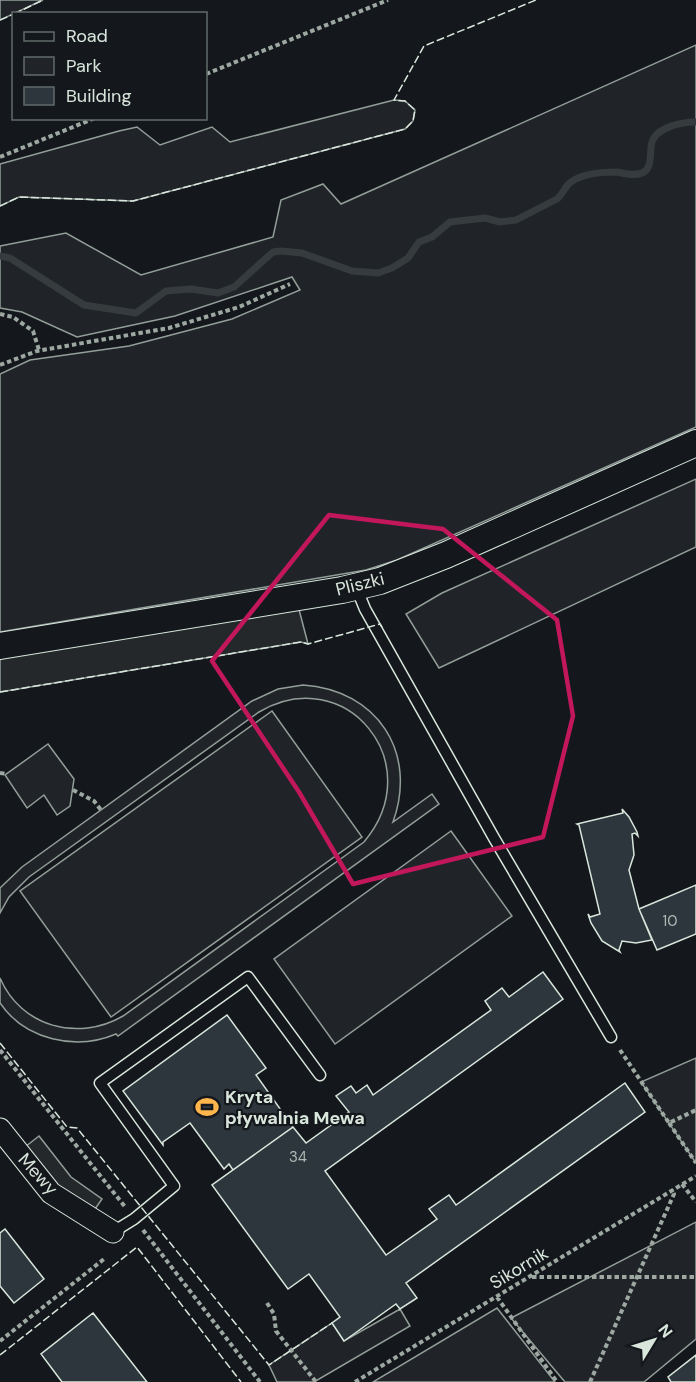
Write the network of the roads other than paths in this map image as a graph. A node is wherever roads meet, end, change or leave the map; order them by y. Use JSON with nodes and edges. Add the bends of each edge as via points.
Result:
{"nodes":[{"id":1,"x":696,"y":442,"type":"edge"},
{"id":2,"x":356,"y":586,"type":"junction"},
{"id":3,"x":0,"y":646,"type":"edge"},
{"id":4,"x":611,"y":1037,"type":"road end"},
{"id":5,"x":320,"y":1075,"type":"dead end"},
{"id":6,"x":0,"y":1129,"type":"edge"},
{"id":7,"x":113,"y":1232,"type":"joint"}],
"edges":[{"from":1,"to":2,"type":"street","name":"Pliszki","via":[[446,555],[380,581]]},
{"from":2,"to":3,"type":"street","name":"Pliszki"},
{"from":2,"to":4,"type":"lane","via":[[365,609],[494,838]]},
{"from":5,"to":7,"type":"lane","via":[[248,977],[100,1083],[174,1186]]},
{"from":6,"to":7,"type":"street","name":"Mewy","via":[[51,1193]]}]}
